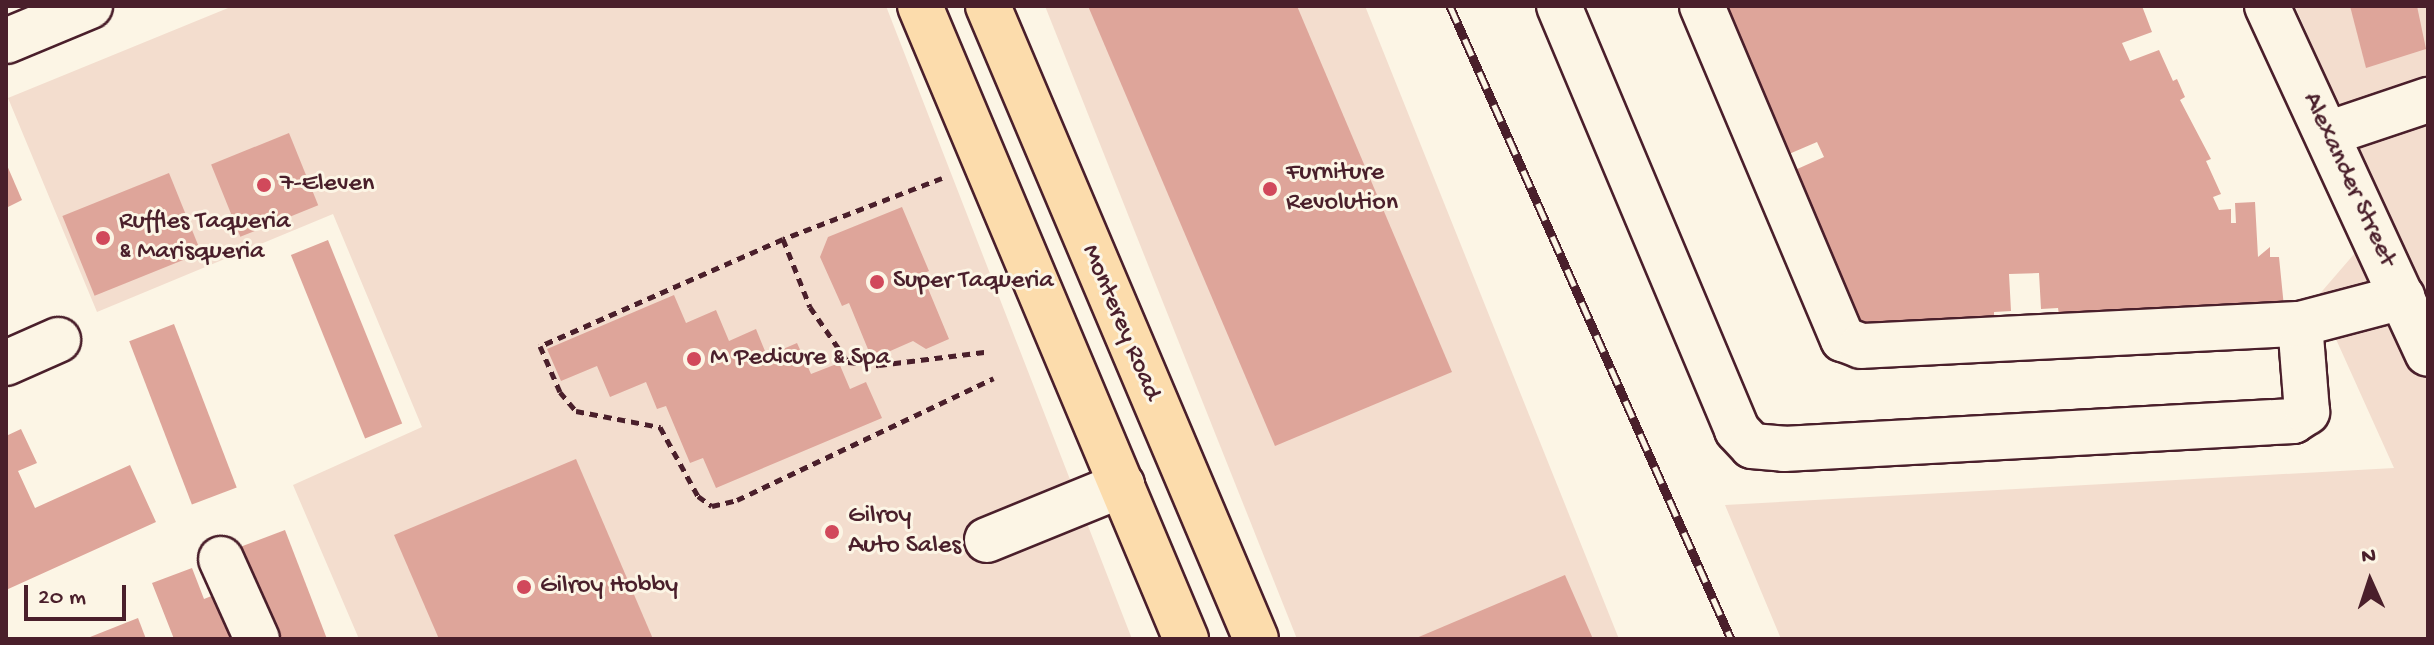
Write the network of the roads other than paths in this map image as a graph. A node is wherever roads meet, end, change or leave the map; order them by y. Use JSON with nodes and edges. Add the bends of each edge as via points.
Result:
{"nodes":[{"id":1,"x":90,"y":6,"type":"edge"},
{"id":2,"x":920,"y":6,"type":"edge"},
{"id":3,"x":988,"y":6,"type":"edge"},
{"id":4,"x":1559,"y":6,"type":"edge"},
{"id":5,"x":1702,"y":6,"type":"edge"},
{"id":6,"x":2267,"y":6,"type":"edge"},
{"id":7,"x":6,"y":41,"type":"edge"},
{"id":8,"x":2428,"y":100,"type":"edge"},
{"id":9,"x":2327,"y":134,"type":"junction"},
{"id":10,"x":2402,"y":297,"type":"junction"},
{"id":11,"x":2300,"y":324,"type":"junction"},
{"id":12,"x":58,"y":340,"type":"dead end"},
{"id":13,"x":2428,"y":354,"type":"edge"},
{"id":14,"x":6,"y":363,"type":"edge"},
{"id":15,"x":1122,"y":485,"type":"junction"},
{"id":16,"x":987,"y":540,"type":"dead end"},
{"id":17,"x":221,"y":559,"type":"dead end"},
{"id":18,"x":257,"y":639,"type":"edge"},
{"id":19,"x":1186,"y":639,"type":"edge"},
{"id":20,"x":1256,"y":639,"type":"edge"}],
"edges":[{"from":1,"to":7,"type":"street"},
{"from":2,"to":15,"type":"main road"},
{"from":3,"to":20,"type":"main road","name":"Monterey Road"},
{"from":4,"to":11,"type":"street","via":[[1737,430],[1752,446],[1784,449],[2293,421],[2307,412]]},
{"from":5,"to":11,"type":"street","via":[[1843,339],[1861,346]]},
{"from":6,"to":9,"type":"street","name":"Alexander Street"},
{"from":8,"to":9,"type":"street"},
{"from":9,"to":10,"type":"street","name":"Alexander Street"},
{"from":10,"to":11,"type":"street"},
{"from":10,"to":13,"type":"street","name":"Alexander Street"},
{"from":12,"to":14,"type":"street"},
{"from":15,"to":16,"type":"street"},
{"from":15,"to":19,"type":"main road"},
{"from":17,"to":18,"type":"street"}]}
